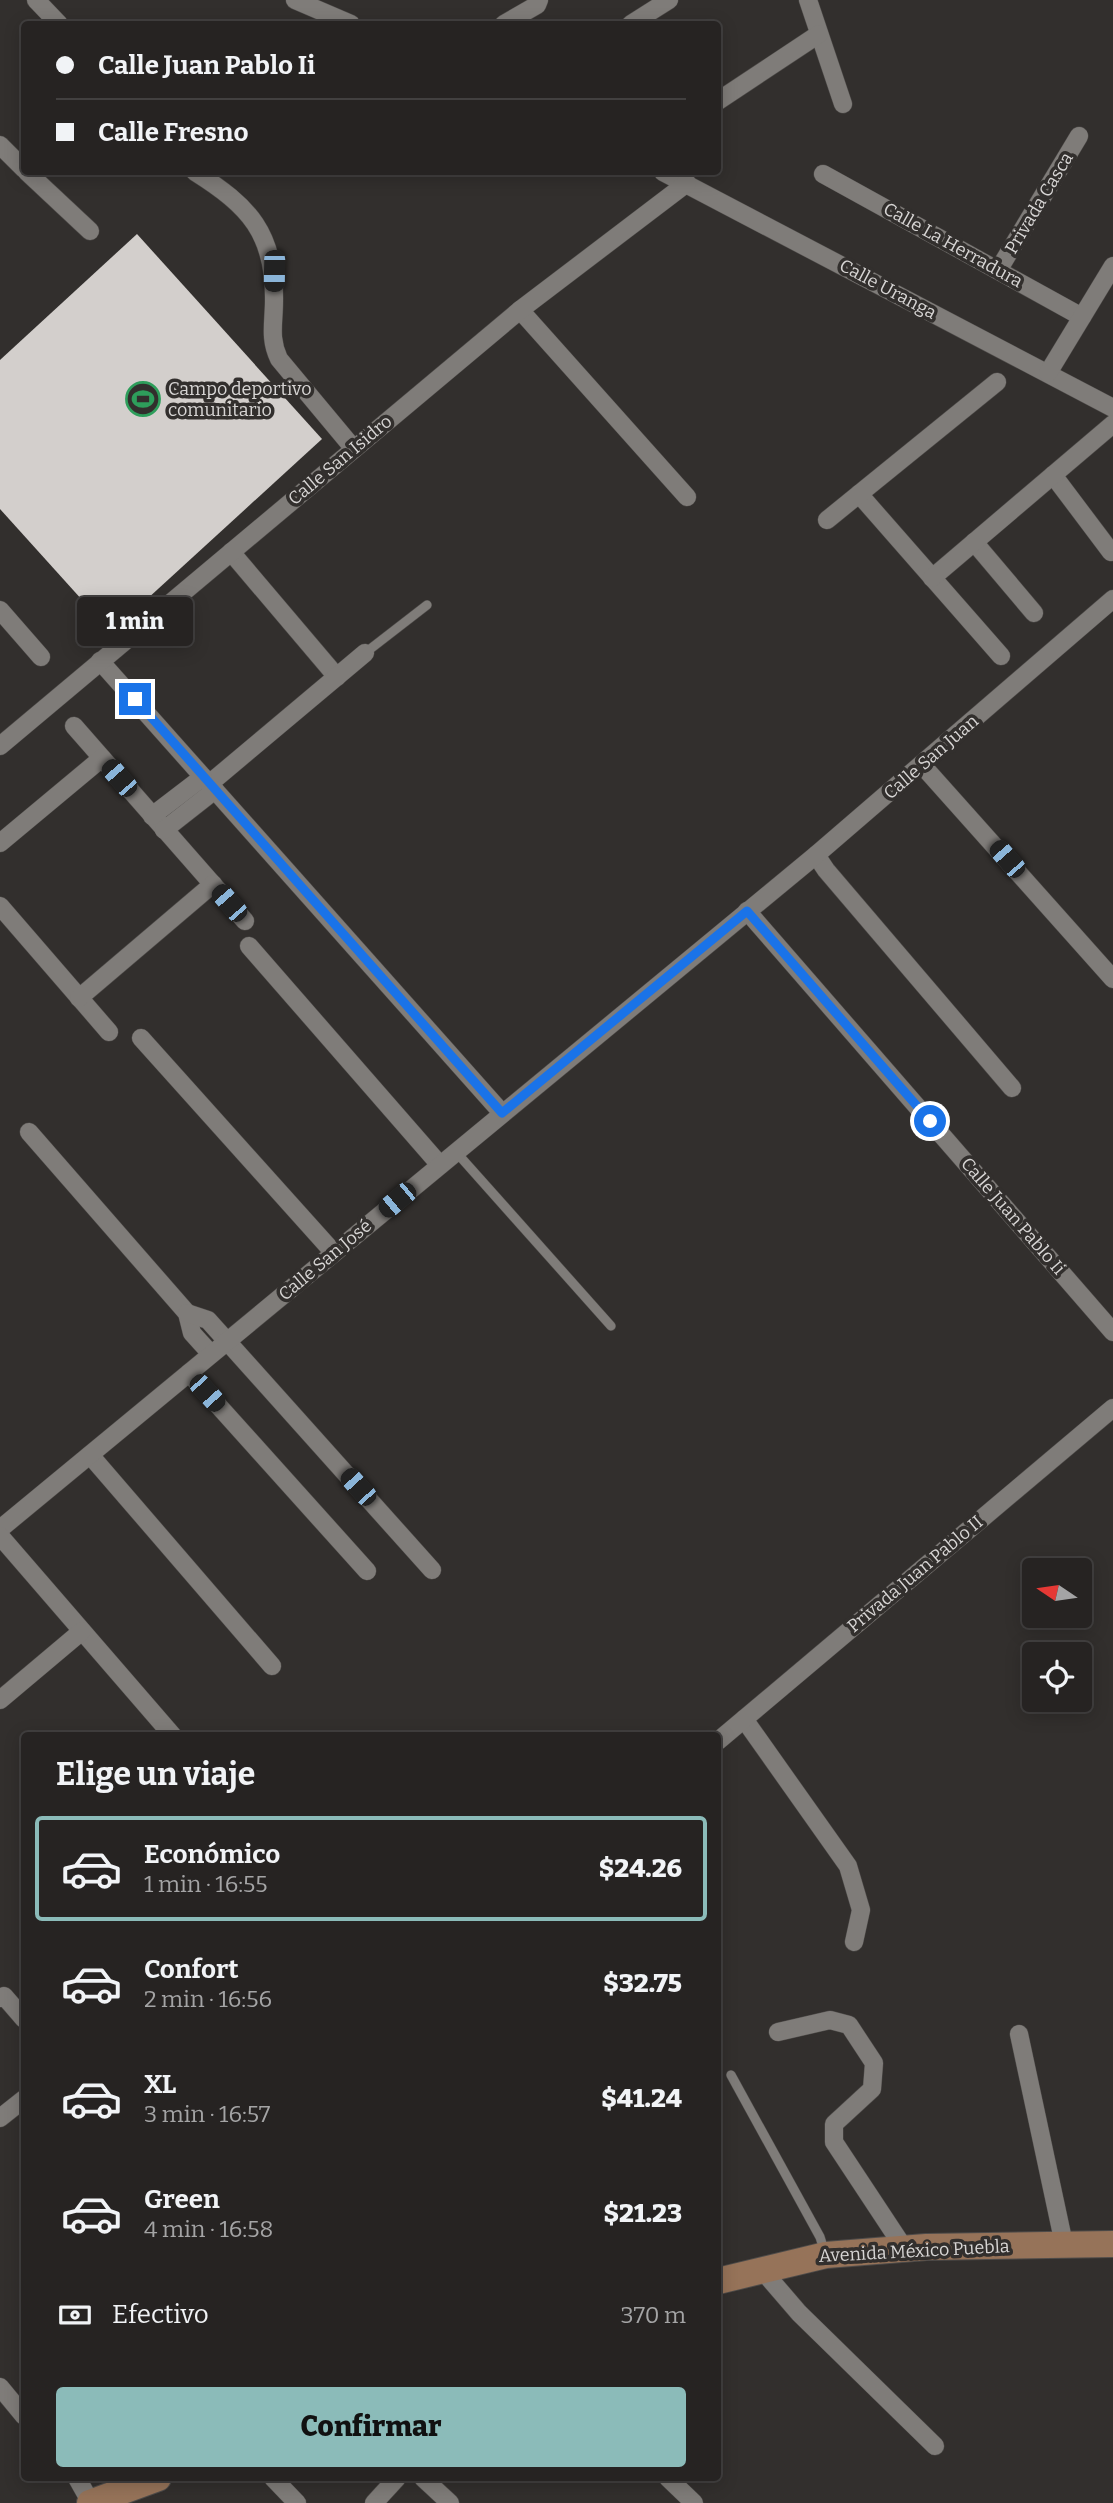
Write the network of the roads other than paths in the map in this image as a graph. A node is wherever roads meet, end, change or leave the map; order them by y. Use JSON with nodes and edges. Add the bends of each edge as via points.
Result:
{"nodes":[{"id":1,"x":36,"y":0,"type":"edge"},
{"id":2,"x":295,"y":0,"type":"edge"},
{"id":3,"x":539,"y":0,"type":"edge"},
{"id":4,"x":669,"y":0,"type":"edge"},
{"id":5,"x":808,"y":0,"type":"edge"},
{"id":6,"x":56,"y":21,"type":"edge"},
{"id":7,"x":344,"y":21,"type":"edge"},
{"id":8,"x":509,"y":21,"type":"edge"},
{"id":9,"x":636,"y":21,"type":"edge"},
{"id":10,"x":819,"y":34,"type":"junction"},
{"id":11,"x":721,"y":99,"type":"edge"},
{"id":12,"x":843,"y":104,"type":"dead end"},
{"id":13,"x":1079,"y":136,"type":"dead end"},
{"id":14,"x":0,"y":145,"type":"edge"},
{"id":15,"x":21,"y":165,"type":"edge"},
{"id":16,"x":823,"y":174,"type":"dead end"},
{"id":17,"x":31,"y":175,"type":"edge"},
{"id":18,"x":200,"y":175,"type":"edge"},
{"id":19,"x":670,"y":175,"type":"edge"},
{"id":20,"x":687,"y":183,"type":"junction"},
{"id":21,"x":90,"y":231,"type":"dead end"},
{"id":22,"x":1113,"y":266,"type":"edge"},
{"id":23,"x":999,"y":269,"type":"junction"},
{"id":24,"x":520,"y":310,"type":"junction"},
{"id":25,"x":1082,"y":317,"type":"junction"},
{"id":26,"x":1048,"y":373,"type":"junction"},
{"id":27,"x":997,"y":382,"type":"dead end"},
{"id":28,"x":1113,"y":408,"type":"edge"},
{"id":29,"x":1113,"y":424,"type":"edge"},
{"id":30,"x":354,"y":449,"type":"junction"},
{"id":31,"x":1053,"y":475,"type":"junction"},
{"id":32,"x":859,"y":494,"type":"junction"},
{"id":33,"x":687,"y":497,"type":"dead end"},
{"id":34,"x":827,"y":520,"type":"dead end"},
{"id":35,"x":974,"y":542,"type":"junction"},
{"id":36,"x":231,"y":552,"type":"junction"},
{"id":37,"x":1111,"y":552,"type":"dead end"},
{"id":38,"x":932,"y":578,"type":"junction"},
{"id":39,"x":1113,"y":599,"type":"edge"},
{"id":40,"x":427,"y":605,"type":"dead end"},
{"id":41,"x":0,"y":610,"type":"edge"},
{"id":42,"x":1034,"y":612,"type":"dead end"},
{"id":43,"x":365,"y":653,"type":"joint"},
{"id":44,"x":1001,"y":656,"type":"dead end"},
{"id":45,"x":41,"y":657,"type":"dead end"},
{"id":46,"x":100,"y":661,"type":"junction"},
{"id":47,"x":337,"y":677,"type":"junction"},
{"id":48,"x":74,"y":726,"type":"dead end"},
{"id":49,"x":0,"y":746,"type":"edge"},
{"id":50,"x":102,"y":758,"type":"junction"},
{"id":51,"x":922,"y":765,"type":"junction"},
{"id":52,"x":209,"y":784,"type":"junction"},
{"id":53,"x":158,"y":823,"type":"junction"},
{"id":54,"x":0,"y":844,"type":"edge"},
{"id":55,"x":816,"y":855,"type":"junction"},
{"id":56,"x":213,"y":884,"type":"junction"},
{"id":57,"x":0,"y":906,"type":"edge"},
{"id":58,"x":747,"y":911,"type":"junction"},
{"id":59,"x":245,"y":921,"type":"dead end"},
{"id":60,"x":249,"y":946,"type":"dead end"},
{"id":61,"x":1113,"y":979,"type":"edge"},
{"id":62,"x":79,"y":998,"type":"junction"},
{"id":63,"x":109,"y":1032,"type":"dead end"},
{"id":64,"x":141,"y":1038,"type":"dead end"},
{"id":65,"x":1012,"y":1088,"type":"dead end"},
{"id":66,"x":502,"y":1113,"type":"junction"},
{"id":67,"x":29,"y":1132,"type":"dead end"},
{"id":68,"x":456,"y":1152,"type":"junction"},
{"id":69,"x":440,"y":1165,"type":"junction"},
{"id":70,"x":334,"y":1253,"type":"junction"},
{"id":71,"x":187,"y":1312,"type":"junction"},
{"id":72,"x":611,"y":1326,"type":"dead end"},
{"id":73,"x":1113,"y":1332,"type":"edge"},
{"id":74,"x":227,"y":1341,"type":"junction"},
{"id":75,"x":211,"y":1354,"type":"junction"},
{"id":76,"x":189,"y":1373,"type":"junction"},
{"id":77,"x":1113,"y":1408,"type":"edge"},
{"id":78,"x":90,"y":1455,"type":"junction"},
{"id":79,"x":0,"y":1530,"type":"edge"},
{"id":80,"x":0,"y":1536,"type":"edge"},
{"id":81,"x":432,"y":1570,"type":"dead end"},
{"id":82,"x":366,"y":1571,"type":"dead end"},
{"id":83,"x":82,"y":1631,"type":"junction"},
{"id":84,"x":272,"y":1666,"type":"dead end"},
{"id":85,"x":0,"y":1700,"type":"edge"},
{"id":86,"x":744,"y":1719,"type":"junction"},
{"id":87,"x":162,"y":1732,"type":"edge"},
{"id":88,"x":721,"y":1738,"type":"edge"},
{"id":89,"x":854,"y":1942,"type":"dead end"},
{"id":90,"x":0,"y":1998,"type":"edge"},
{"id":91,"x":21,"y":2016,"type":"edge"},
{"id":92,"x":778,"y":2032,"type":"dead end"},
{"id":93,"x":1019,"y":2034,"type":"dead end"},
{"id":94,"x":731,"y":2075,"type":"dead end"},
{"id":95,"x":21,"y":2102,"type":"edge"},
{"id":96,"x":0,"y":2119,"type":"edge"},
{"id":97,"x":1064,"y":2244,"type":"junction"},
{"id":98,"x":1113,"y":2244,"type":"edge"},
{"id":99,"x":905,"y":2248,"type":"junction"},
{"id":100,"x":826,"y":2255,"type":"junction"},
{"id":101,"x":762,"y":2270,"type":"junction"},
{"id":102,"x":721,"y":2280,"type":"edge"},
{"id":103,"x":0,"y":2387,"type":"edge"},
{"id":104,"x":21,"y":2408,"type":"edge"},
{"id":105,"x":935,"y":2446,"type":"dead end"},
{"id":106,"x":81,"y":2481,"type":"edge"},
{"id":107,"x":151,"y":2481,"type":"edge"},
{"id":108,"x":276,"y":2481,"type":"edge"},
{"id":109,"x":394,"y":2481,"type":"edge"},
{"id":110,"x":426,"y":2481,"type":"edge"},
{"id":111,"x":671,"y":2481,"type":"edge"},
{"id":112,"x":105,"y":2501,"type":"edge"},
{"id":113,"x":297,"y":2503,"type":"edge"},
{"id":114,"x":374,"y":2503,"type":"edge"},
{"id":115,"x":450,"y":2503,"type":"edge"},
{"id":116,"x":694,"y":2503,"type":"edge"}],
"edges":[{"from":1,"to":6,"type":"street"},
{"from":2,"to":7,"type":"street"},
{"from":3,"to":8,"type":"street"},
{"from":4,"to":9,"type":"street"},
{"from":5,"to":10,"type":"street"},
{"from":10,"to":11,"type":"street"},
{"from":10,"to":12,"type":"street"},
{"from":13,"to":23,"type":"street","name":"Privada Casca"},
{"from":14,"to":15,"type":"street"},
{"from":16,"to":23,"type":"street","name":"Calle La Herradura"},
{"from":17,"to":21,"type":"street"},
{"from":18,"to":30,"type":"street","via":[[250,214],[274,271],[272,344],[279,359]]},
{"from":19,"to":20,"type":"street","name":"Calle Uranga"},
{"from":20,"to":24,"type":"street","name":"Calle San Isidro"},
{"from":20,"to":26,"type":"street","name":"Calle Uranga"},
{"from":22,"to":25,"type":"street"},
{"from":23,"to":25,"type":"street","name":"Calle La Herradura"},
{"from":24,"to":30,"type":"street","name":"Calle San Isidro"},
{"from":24,"to":33,"type":"street"},
{"from":25,"to":26,"type":"street"},
{"from":26,"to":28,"type":"street","name":"Calle Uranga"},
{"from":27,"to":32,"type":"street"},
{"from":29,"to":31,"type":"street"},
{"from":30,"to":36,"type":"street","name":"Calle San Isidro"},
{"from":31,"to":35,"type":"street"},
{"from":31,"to":37,"type":"street"},
{"from":32,"to":34,"type":"street"},
{"from":32,"to":38,"type":"street"},
{"from":35,"to":38,"type":"street"},
{"from":35,"to":42,"type":"street"},
{"from":36,"to":46,"type":"street","name":"Calle San Isidro"},
{"from":36,"to":47,"type":"street"},
{"from":38,"to":44,"type":"street"},
{"from":39,"to":51,"type":"street","name":"Calle San Juan"},
{"from":40,"to":43,"type":"lane"},
{"from":41,"to":45,"type":"street"},
{"from":43,"to":47,"type":"street"},
{"from":46,"to":49,"type":"street","name":"Calle San Isidro"},
{"from":46,"to":52,"type":"street"},
{"from":47,"to":52,"type":"street"},
{"from":48,"to":50,"type":"street"},
{"from":50,"to":53,"type":"street"},
{"from":50,"to":54,"type":"street"},
{"from":51,"to":55,"type":"street","name":"Calle San Juan"},
{"from":51,"to":61,"type":"street"},
{"from":52,"to":53,"type":"street"},
{"from":52,"to":66,"type":"street"},
{"from":53,"to":56,"type":"street"},
{"from":55,"to":58,"type":"street","name":"Calle San Juan"},
{"from":55,"to":65,"type":"street"},
{"from":56,"to":59,"type":"street"},
{"from":56,"to":62,"type":"street"},
{"from":57,"to":62,"type":"street"},
{"from":58,"to":66,"type":"street","name":"Calle San José"},
{"from":58,"to":73,"type":"street","name":"Calle Juan Pablo Ii"},
{"from":60,"to":69,"type":"street"},
{"from":62,"to":63,"type":"street"},
{"from":64,"to":70,"type":"street"},
{"from":66,"to":68,"type":"street","name":"Calle San José"},
{"from":67,"to":71,"type":"street"},
{"from":68,"to":69,"type":"street","name":"Calle San José"},
{"from":68,"to":72,"type":"lane"},
{"from":69,"to":70,"type":"street","name":"Calle San José"},
{"from":70,"to":74,"type":"street","name":"Calle San José"},
{"from":71,"to":74,"type":"street","via":[[208,1320]]},
{"from":71,"to":75,"type":"street","via":[[192,1333]]},
{"from":74,"to":75,"type":"street","name":"Calle San José"},
{"from":74,"to":81,"type":"street"},
{"from":75,"to":76,"type":"street","name":"Calle San José"},
{"from":76,"to":78,"type":"street","name":"Calle San José"},
{"from":76,"to":82,"type":"street"},
{"from":77,"to":86,"type":"street","name":"Privada Juan Pablo II"},
{"from":78,"to":79,"type":"street","name":"Calle San José"},
{"from":78,"to":84,"type":"street"},
{"from":80,"to":83,"type":"street"},
{"from":83,"to":85,"type":"street"},
{"from":83,"to":87,"type":"street"},
{"from":86,"to":88,"type":"street","name":"Privada Juan Pablo II"},
{"from":86,"to":89,"type":"street","via":[[848,1866],[861,1910]]},
{"from":90,"to":91,"type":"street","via":[[4,1996]]},
{"from":92,"to":99,"type":"street","via":[[830,2020],[849,2025],[874,2063],[872,2089],[834,2123],[834,2142]]},
{"from":93,"to":97,"type":"street"},
{"from":94,"to":100,"type":"lane"},
{"from":95,"to":96,"type":"street"},
{"from":97,"to":98,"type":"main road","name":"Avenida México Puebla"},
{"from":97,"to":99,"type":"main road","name":"Avenida México Puebla"},
{"from":99,"to":100,"type":"main road","name":"Avenida México Puebla"},
{"from":100,"to":101,"type":"main road","name":"Avenida México Puebla"},
{"from":101,"to":102,"type":"main road","name":"Avenida México Puebla"},
{"from":101,"to":105,"type":"street","via":[[799,2313]]},
{"from":103,"to":104,"type":"street"},
{"from":106,"to":112,"type":"street"},
{"from":107,"to":112,"type":"main road"},
{"from":108,"to":113,"type":"street"},
{"from":109,"to":114,"type":"street"},
{"from":110,"to":115,"type":"street"},
{"from":111,"to":116,"type":"street"}]}
